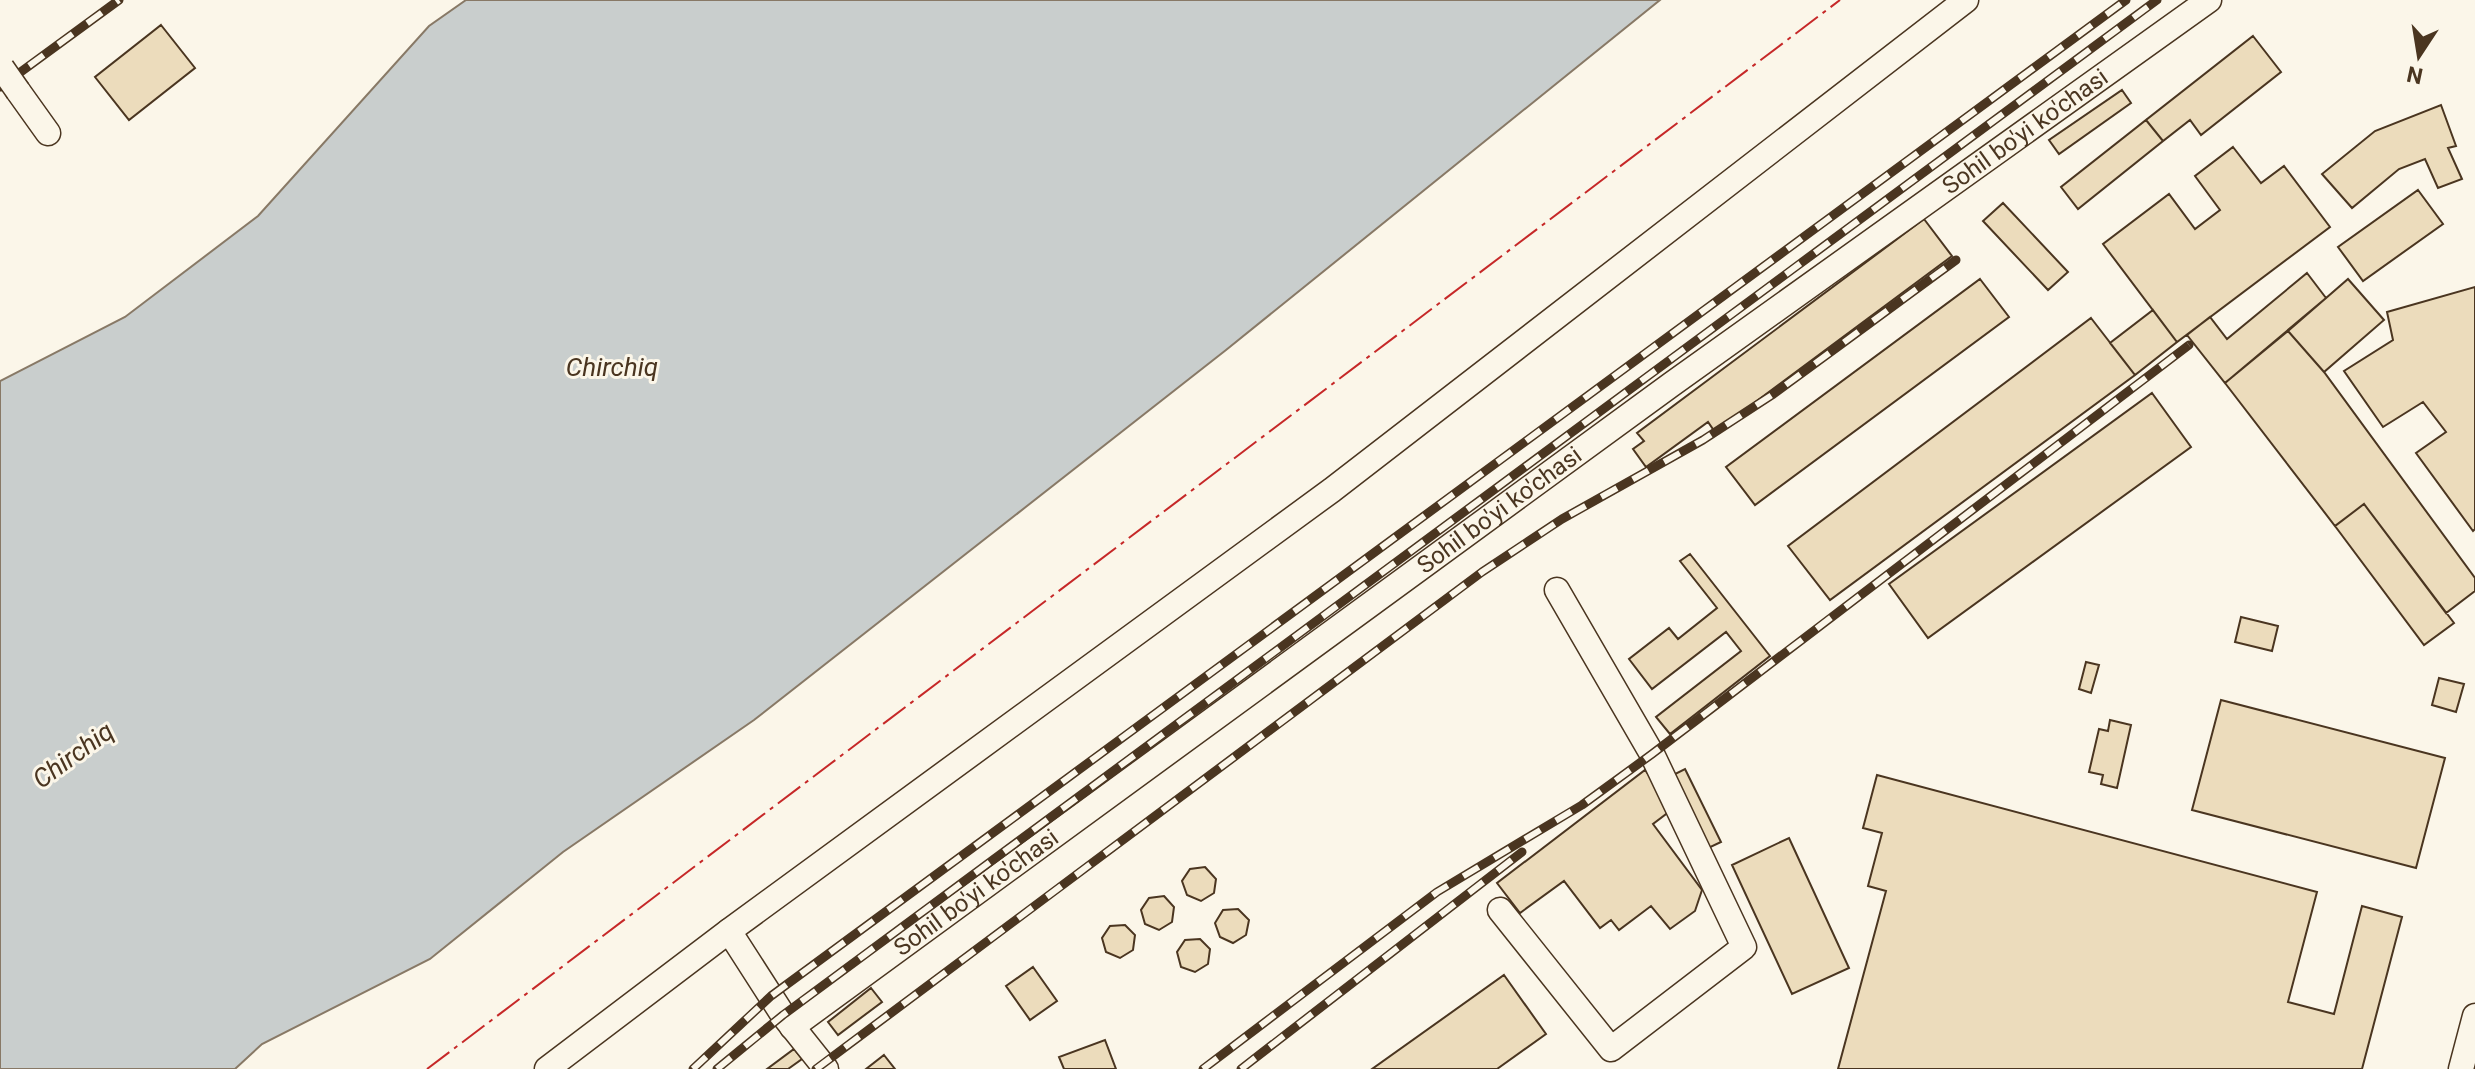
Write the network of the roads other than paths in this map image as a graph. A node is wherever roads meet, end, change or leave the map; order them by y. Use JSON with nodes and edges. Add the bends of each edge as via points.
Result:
{"nodes":[{"id":1,"x":1966,"y":0,"type":"edge"},
{"id":2,"x":2209,"y":0,"type":"edge"},
{"id":3,"x":1,"y":66,"type":"edge"},
{"id":4,"x":48,"y":133,"type":"dead end"},
{"id":5,"x":1557,"y":590,"type":"dead end"},
{"id":6,"x":1500,"y":910,"type":"dead end"},
{"id":7,"x":729,"y":931,"type":"junction"},
{"id":8,"x":2475,"y":1016,"type":"edge"},
{"id":9,"x":792,"y":1027,"type":"junction"},
{"id":10,"x":547,"y":1069,"type":"edge"},
{"id":11,"x":826,"y":1069,"type":"edge"},
{"id":12,"x":2461,"y":1069,"type":"edge"}],
"edges":[{"from":1,"to":7,"type":"street","via":[[1332,490]]},
{"from":2,"to":9,"type":"street","name":"Sohil bo'yi ko'chasi","via":[[1659,393]]},
{"from":3,"to":4,"type":"street","bridge":true},
{"from":5,"to":6,"type":"street","via":[[1652,754],[1744,947],[1611,1049]]},
{"from":7,"to":9,"type":"street"},
{"from":7,"to":10,"type":"street"},
{"from":8,"to":12,"type":"street"},
{"from":9,"to":11,"type":"street"}]}
